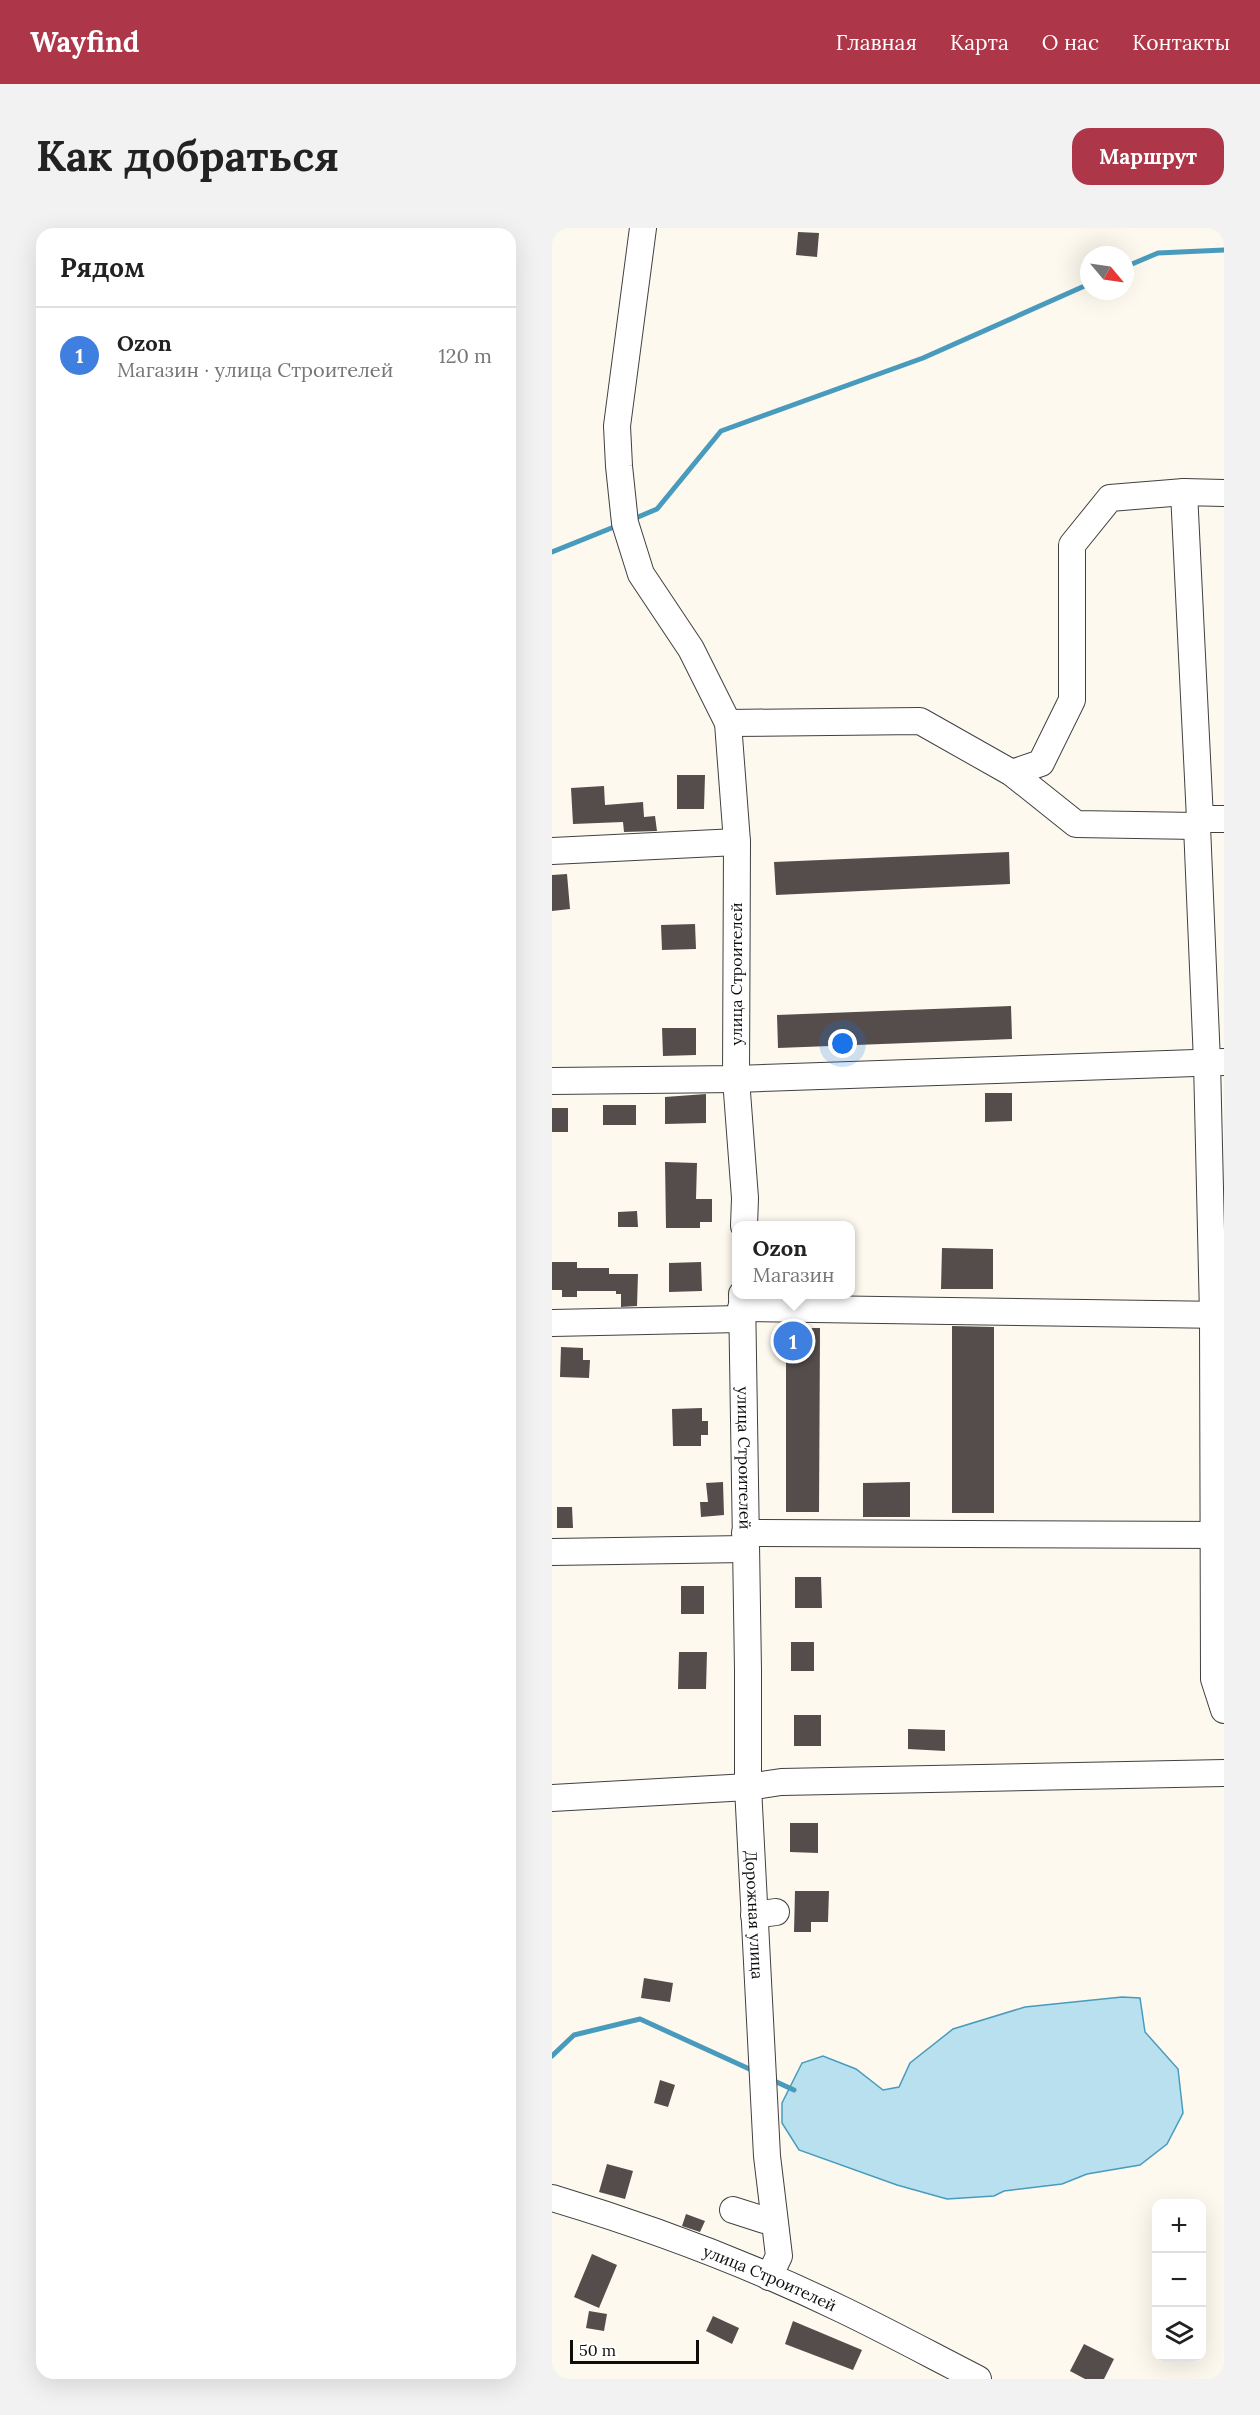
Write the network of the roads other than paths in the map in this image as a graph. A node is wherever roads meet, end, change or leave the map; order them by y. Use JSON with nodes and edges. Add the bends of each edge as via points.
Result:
{"nodes":[{"id":1,"x":643,"y":228,"type":"edge"},
{"id":2,"x":1184,"y":492,"type":"junction"},
{"id":3,"x":1224,"y":493,"type":"edge"},
{"id":4,"x":728,"y":723,"type":"junction"},
{"id":5,"x":1012,"y":773,"type":"junction"},
{"id":6,"x":1207,"y":821,"type":"edge"},
{"id":7,"x":737,"y":842,"type":"junction"},
{"id":8,"x":552,"y":851,"type":"edge"},
{"id":9,"x":1215,"y":1062,"type":"edge"},
{"id":10,"x":736,"y":1079,"type":"junction"},
{"id":11,"x":552,"y":1081,"type":"edge"},
{"id":12,"x":744,"y":1221,"type":"edge"},
{"id":13,"x":741,"y":1307,"type":"edge"},
{"id":14,"x":1219,"y":1315,"type":"edge"},
{"id":15,"x":552,"y":1323,"type":"edge"},
{"id":16,"x":1218,"y":1535,"type":"edge"},
{"id":17,"x":745,"y":1541,"type":"junction"},
{"id":18,"x":552,"y":1552,"type":"edge"},
{"id":19,"x":1224,"y":1710,"type":"edge"},
{"id":20,"x":1224,"y":1773,"type":"edge"},
{"id":21,"x":748,"y":1787,"type":"junction"},
{"id":22,"x":552,"y":1798,"type":"edge"},
{"id":23,"x":552,"y":2198,"type":"edge"},
{"id":24,"x":734,"y":2210,"type":"dead end"},
{"id":25,"x":774,"y":2218,"type":"junction"},
{"id":26,"x":769,"y":2277,"type":"junction"},
{"id":27,"x":978,"y":2379,"type":"edge"}],
"edges":[{"from":1,"to":4,"type":"street","via":[[617,426],[625,523],[641,574],[691,649]]},
{"from":2,"to":3,"type":"street"},
{"from":2,"to":5,"type":"street","via":[[1110,498],[1072,545],[1072,700],[1041,763]]},
{"from":2,"to":6,"type":"street"},
{"from":4,"to":5,"type":"street","via":[[920,721]]},
{"from":4,"to":7,"type":"street","name":"улица Строителей"},
{"from":5,"to":6,"type":"street","via":[[1076,824]]},
{"from":6,"to":9,"type":"street"},
{"from":7,"to":8,"type":"street"},
{"from":7,"to":10,"type":"street","name":"улица Строителей"},
{"from":9,"to":10,"type":"street"},
{"from":9,"to":14,"type":"street"},
{"from":10,"to":11,"type":"street"},
{"from":10,"to":12,"type":"street","name":"улица Строителей"},
{"from":13,"to":14,"type":"street"},
{"from":13,"to":15,"type":"street"},
{"from":13,"to":17,"type":"street","name":"улица Строителей"},
{"from":14,"to":16,"type":"street"},
{"from":16,"to":17,"type":"street"},
{"from":16,"to":19,"type":"street","via":[[1214,1679]]},
{"from":17,"to":18,"type":"street"},
{"from":17,"to":21,"type":"street","name":"Дорожная улица"},
{"from":20,"to":21,"type":"street","via":[[781,1782]]},
{"from":21,"to":22,"type":"street"},
{"from":21,"to":25,"type":"street","name":"Дорожная улица","via":[[765,1914],[767,2156]]},
{"from":23,"to":26,"type":"street","name":"улица Строителей"},
{"from":24,"to":25,"type":"street","via":[[764,2220]]},
{"from":25,"to":26,"type":"street","name":"Дорожная улица","via":[[779,2256]]},
{"from":26,"to":27,"type":"street","name":"улица Строителей"}]}
